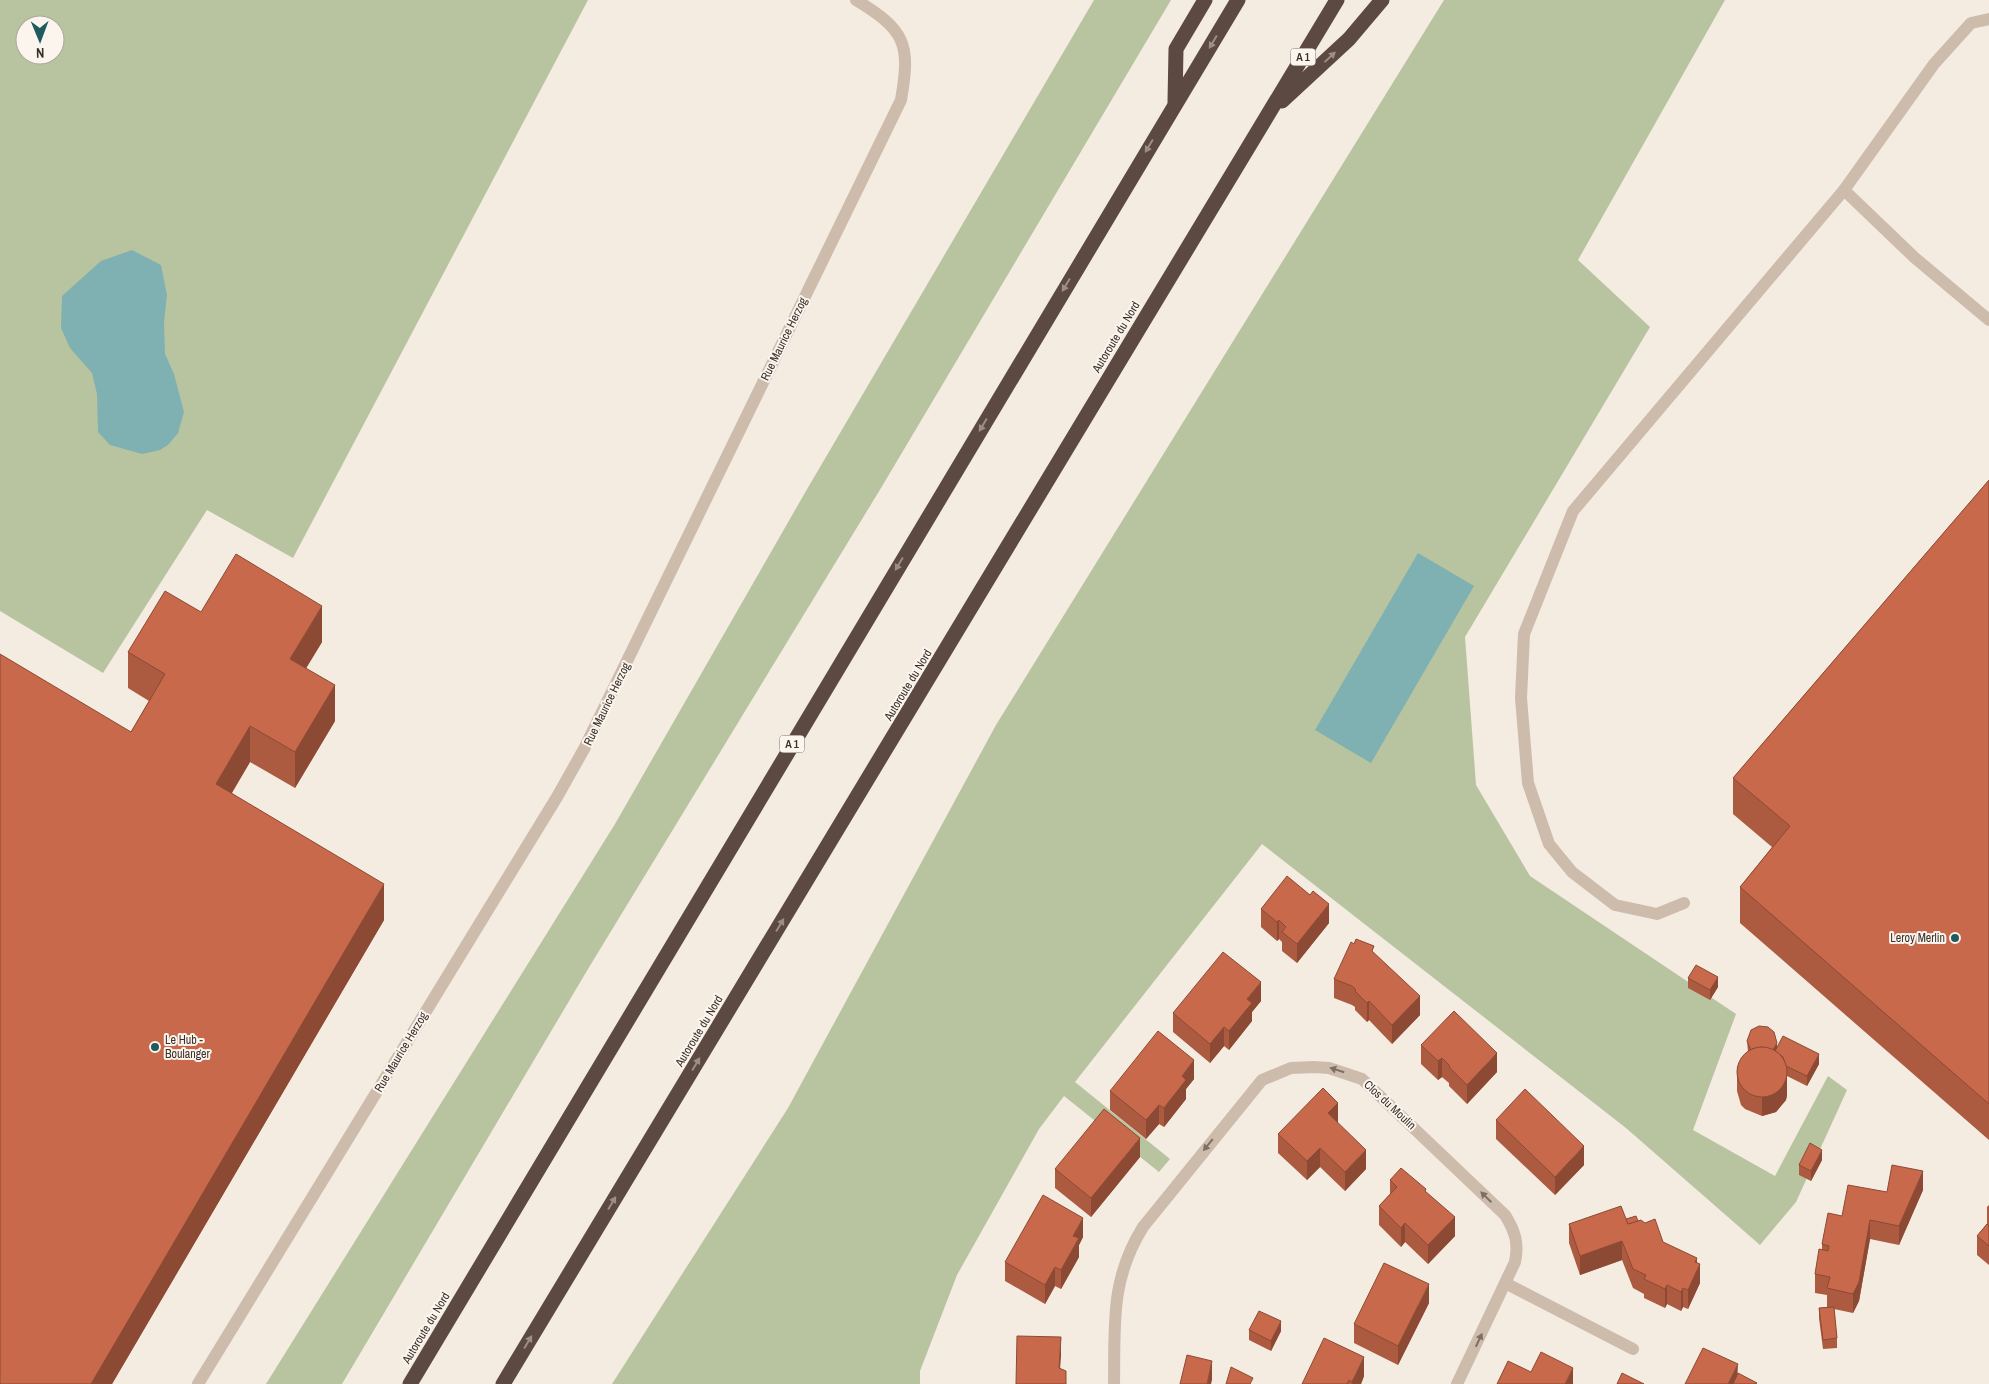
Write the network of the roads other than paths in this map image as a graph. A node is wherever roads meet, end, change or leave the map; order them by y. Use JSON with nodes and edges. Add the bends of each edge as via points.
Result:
{"nodes":[{"id":1,"x":856,"y":0,"type":"edge"},
{"id":2,"x":1205,"y":0,"type":"edge"},
{"id":3,"x":1238,"y":0,"type":"edge"},
{"id":4,"x":1337,"y":0,"type":"edge"},
{"id":5,"x":1382,"y":0,"type":"edge"},
{"id":6,"x":1989,"y":19,"type":"edge"},
{"id":7,"x":1174,"y":104,"type":"junction"},
{"id":8,"x":1268,"y":114,"type":"junction"},
{"id":9,"x":1844,"y":190,"type":"junction"},
{"id":10,"x":1989,"y":320,"type":"edge"},
{"id":11,"x":1684,"y":903,"type":"dead end"},
{"id":12,"x":1506,"y":1283,"type":"junction"},
{"id":13,"x":1632,"y":1349,"type":"dead end"},
{"id":14,"x":198,"y":1384,"type":"edge"},
{"id":15,"x":410,"y":1384,"type":"edge"},
{"id":16,"x":503,"y":1384,"type":"edge"},
{"id":17,"x":1114,"y":1384,"type":"edge"},
{"id":18,"x":1457,"y":1384,"type":"edge"}],
"edges":[{"from":1,"to":14,"type":"street","name":"Rue Maurice Herzog","via":[[892,25],[901,40],[906,58],[901,100],[584,749]]},
{"from":2,"to":7,"type":"highway","via":[[1176,49]]},
{"from":3,"to":7,"type":"highway","name":"Autoroute du Nord","number":"A 1","one_way":true},
{"from":4,"to":8,"type":"highway","name":"Autoroute du Nord","number":"A 1"},
{"from":8,"to":5,"type":"highway","one_way":true,"via":[[1349,39]]},
{"from":6,"to":9,"type":"street","via":[[1971,22],[1934,64]]},
{"from":7,"to":15,"type":"highway","name":"Autoroute du Nord","number":"A 1","one_way":true},
{"from":16,"to":8,"type":"highway","name":"Autoroute du Nord","number":"A 1","one_way":true},
{"from":9,"to":10,"type":"street","via":[[1915,258]]},
{"from":9,"to":11,"type":"street","via":[[1573,511],[1524,634],[1521,698],[1528,783],[1549,844],[1572,872],[1615,905],[1657,914]]},
{"from":12,"to":13,"type":"street"},
{"from":12,"to":17,"type":"street","name":"Clos du Moulin","one_way":true,"via":[[1515,1262],[1517,1244],[1514,1230],[1505,1215],[1362,1079],[1329,1068],[1291,1068],[1262,1080],[1252,1090],[1132,1243],[1118,1285]]},
{"from":18,"to":12,"type":"street","name":"Clos du Moulin","one_way":true}]}
